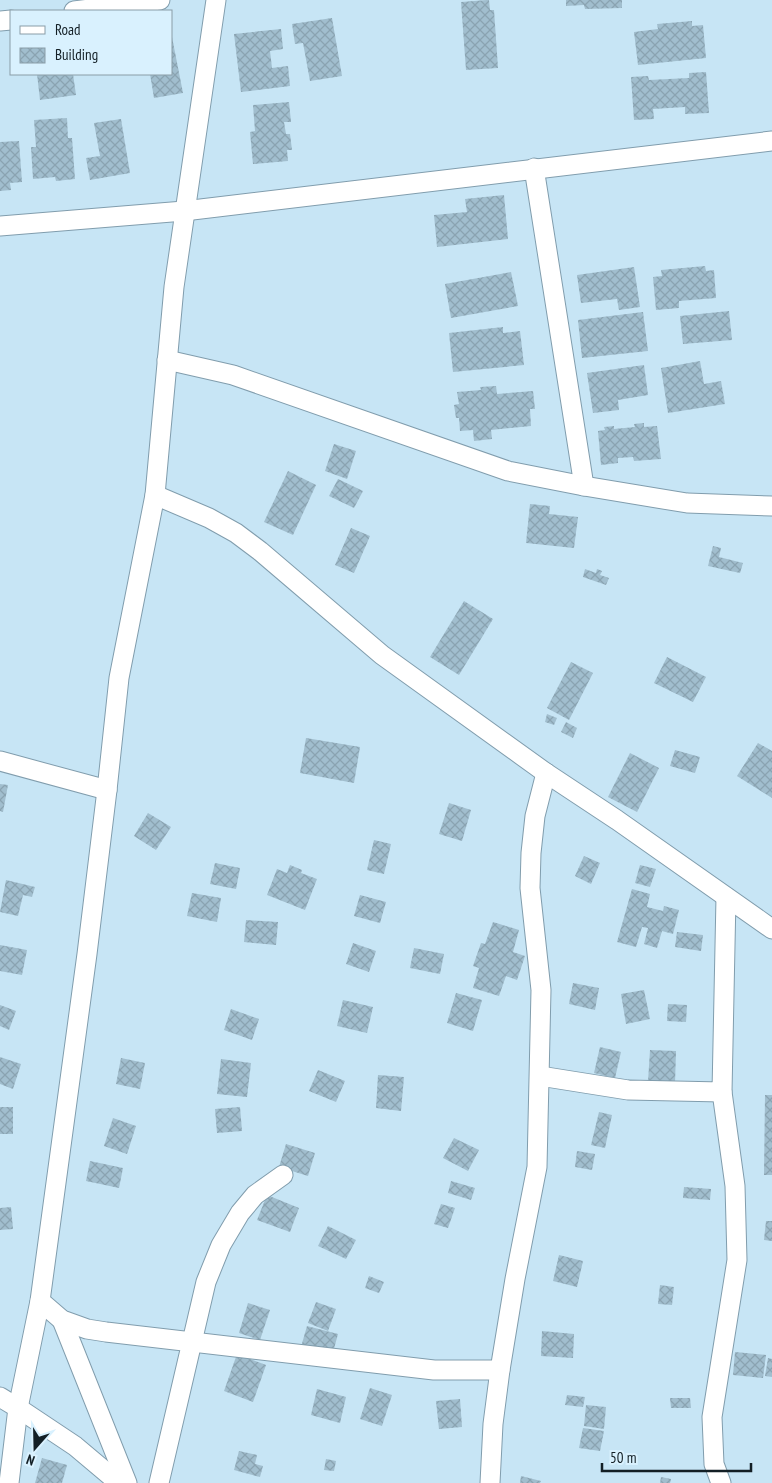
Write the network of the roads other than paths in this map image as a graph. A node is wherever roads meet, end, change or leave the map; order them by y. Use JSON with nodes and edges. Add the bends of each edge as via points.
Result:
{"nodes":[{"id":1,"x":160,"y":0,"type":"edge"},
{"id":2,"x":216,"y":0,"type":"edge"},
{"id":3,"x":82,"y":10,"type":"edge"},
{"id":4,"x":772,"y":141,"type":"edge"},
{"id":5,"x":534,"y":168,"type":"junction"},
{"id":6,"x":184,"y":211,"type":"junction"},
{"id":7,"x":0,"y":226,"type":"edge"},
{"id":8,"x":167,"y":360,"type":"junction"},
{"id":9,"x":584,"y":486,"type":"junction"},
{"id":10,"x":155,"y":496,"type":"junction"},
{"id":11,"x":772,"y":506,"type":"edge"},
{"id":12,"x":0,"y":761,"type":"edge"},
{"id":13,"x":546,"y":773,"type":"junction"},
{"id":14,"x":107,"y":790,"type":"junction"},
{"id":15,"x":726,"y":897,"type":"junction"},
{"id":16,"x":772,"y":929,"type":"edge"},
{"id":17,"x":540,"y":1076,"type":"junction"},
{"id":18,"x":722,"y":1092,"type":"junction"},
{"id":19,"x":283,"y":1175,"type":"dead end"},
{"id":20,"x":40,"y":1301,"type":"junction"},
{"id":21,"x":62,"y":1320,"type":"junction"},
{"id":22,"x":192,"y":1342,"type":"junction"},
{"id":23,"x":500,"y":1370,"type":"junction"},
{"id":24,"x":0,"y":1397,"type":"edge"},
{"id":25,"x":18,"y":1408,"type":"junction"},
{"id":26,"x":165,"y":1482,"type":"edge"},
{"id":27,"x":9,"y":1483,"type":"edge"},
{"id":28,"x":119,"y":1483,"type":"edge"},
{"id":29,"x":127,"y":1483,"type":"edge"},
{"id":30,"x":490,"y":1483,"type":"edge"},
{"id":31,"x":721,"y":1483,"type":"edge"}],
"edges":[{"from":1,"to":3,"type":"street"},
{"from":2,"to":6,"type":"street"},
{"from":4,"to":5,"type":"street"},
{"from":5,"to":6,"type":"street"},
{"from":5,"to":9,"type":"street"},
{"from":6,"to":7,"type":"street"},
{"from":6,"to":8,"type":"street"},
{"from":8,"to":9,"type":"street","via":[[233,375],[508,471]]},
{"from":8,"to":10,"type":"street"},
{"from":9,"to":11,"type":"street","via":[[687,503]]},
{"from":10,"to":13,"type":"street","via":[[236,533],[382,655]]},
{"from":10,"to":14,"type":"street","via":[[119,678]]},
{"from":12,"to":14,"type":"street"},
{"from":13,"to":15,"type":"street"},
{"from":13,"to":17,"type":"street","via":[[535,816],[530,888],[541,990]]},
{"from":14,"to":20,"type":"street"},
{"from":15,"to":16,"type":"street"},
{"from":15,"to":18,"type":"street"},
{"from":17,"to":18,"type":"street","via":[[628,1090]]},
{"from":17,"to":23,"type":"street","via":[[538,1167]]},
{"from":18,"to":31,"type":"street","via":[[735,1186],[737,1260],[712,1417],[714,1464]]},
{"from":19,"to":22,"type":"street","via":[[255,1195],[221,1245],[206,1282]]},
{"from":20,"to":21,"type":"street"},
{"from":20,"to":25,"type":"street"},
{"from":21,"to":22,"type":"street","via":[[87,1329]]},
{"from":21,"to":29,"type":"street"},
{"from":22,"to":23,"type":"street","via":[[434,1370]]},
{"from":22,"to":26,"type":"street"},
{"from":23,"to":30,"type":"street"},
{"from":24,"to":25,"type":"street"},
{"from":25,"to":27,"type":"street"},
{"from":25,"to":28,"type":"street","via":[[75,1446]]}]}
